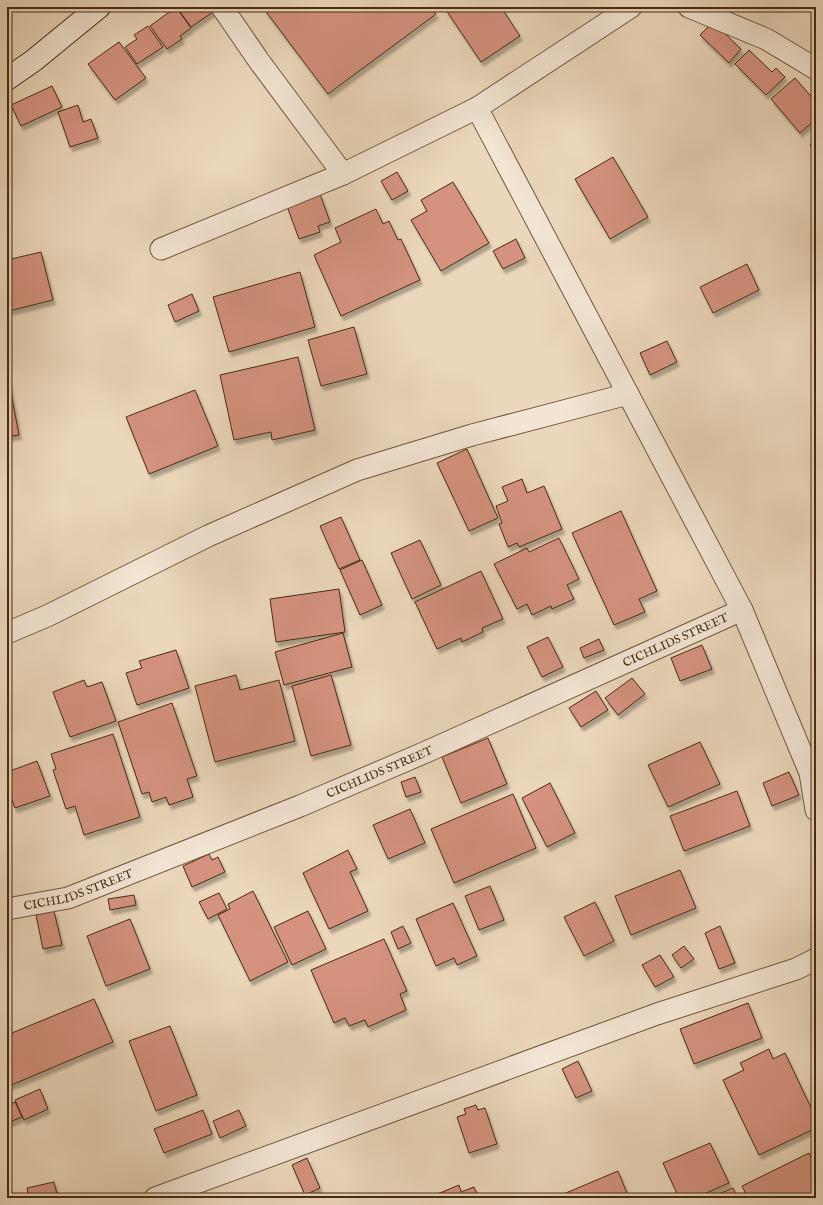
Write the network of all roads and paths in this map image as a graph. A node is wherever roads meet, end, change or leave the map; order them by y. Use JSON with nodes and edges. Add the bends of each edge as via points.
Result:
{"nodes":[{"id":1,"x":99,"y":7,"type":"edge"},
{"id":2,"x":222,"y":7,"type":"edge"},
{"id":3,"x":631,"y":7,"type":"edge"},
{"id":4,"x":689,"y":7,"type":"edge"},
{"id":5,"x":816,"y":69,"type":"edge"},
{"id":6,"x":7,"y":79,"type":"edge"},
{"id":7,"x":476,"y":108,"type":"junction"},
{"id":8,"x":343,"y":174,"type":"junction"},
{"id":9,"x":161,"y":249,"type":"dead end"},
{"id":10,"x":628,"y":394,"type":"junction"},
{"id":11,"x":742,"y":610,"type":"junction"},
{"id":12,"x":7,"y":633,"type":"edge"},
{"id":13,"x":816,"y":810,"type":"edge"},
{"id":14,"x":7,"y":909,"type":"edge"},
{"id":15,"x":816,"y":959,"type":"edge"},
{"id":16,"x":155,"y":1198,"type":"edge"}],
"edges":[{"from":1,"to":6,"type":"main road"},
{"from":2,"to":8,"type":"street"},
{"from":3,"to":7,"type":"street"},
{"from":4,"to":5,"type":"street","via":[[766,38]]},
{"from":7,"to":8,"type":"street"},
{"from":7,"to":10,"type":"street"},
{"from":8,"to":9,"type":"street"},
{"from":10,"to":11,"type":"street"},
{"from":10,"to":12,"type":"street","via":[[472,435],[357,470],[208,536],[48,616]]},
{"from":11,"to":13,"type":"street","via":[[810,773]]},
{"from":11,"to":14,"type":"street","name":"CICHLIDS STREET","via":[[300,806],[68,898]]},
{"from":15,"to":16,"type":"street","via":[[796,969],[657,1014]]}]}
